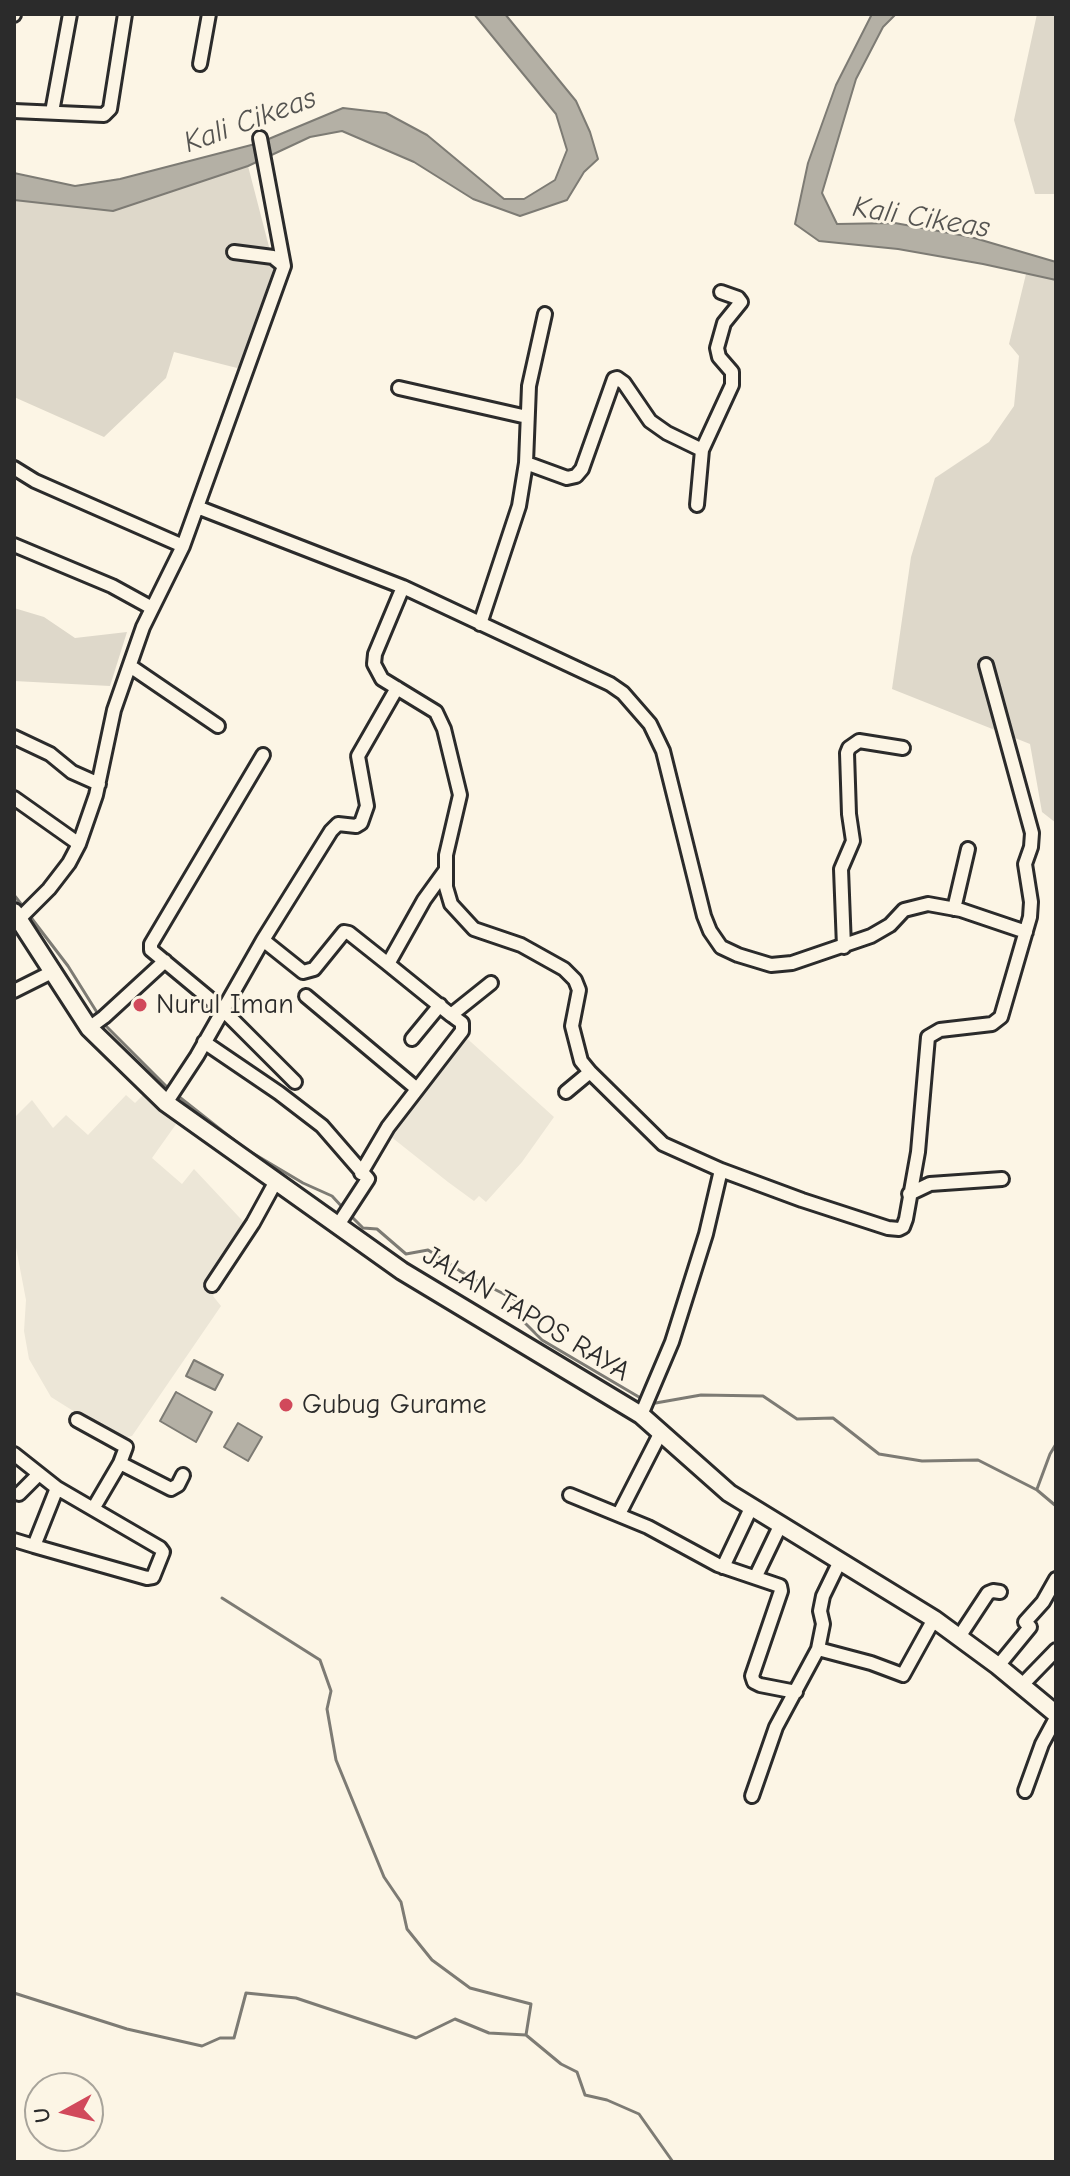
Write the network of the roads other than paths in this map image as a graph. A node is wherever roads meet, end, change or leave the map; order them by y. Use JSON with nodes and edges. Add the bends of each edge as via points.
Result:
{"nodes":[{"id":1,"x":70,"y":14,"type":"edge"},
{"id":2,"x":125,"y":14,"type":"edge"},
{"id":3,"x":209,"y":14,"type":"edge"},
{"id":4,"x":200,"y":64,"type":"dead end"},
{"id":5,"x":14,"y":111,"type":"edge"},
{"id":6,"x":52,"y":112,"type":"junction"},
{"id":7,"x":260,"y":138,"type":"dead end"},
{"id":8,"x":234,"y":252,"type":"dead end"},
{"id":9,"x":284,"y":266,"type":"junction"},
{"id":10,"x":721,"y":292,"type":"dead end"},
{"id":11,"x":545,"y":314,"type":"dead end"},
{"id":12,"x":399,"y":388,"type":"dead end"},
{"id":13,"x":527,"y":417,"type":"junction"},
{"id":14,"x":702,"y":450,"type":"junction"},
{"id":15,"x":526,"y":463,"type":"junction"},
{"id":16,"x":14,"y":468,"type":"edge"},
{"id":17,"x":697,"y":505,"type":"dead end"},
{"id":18,"x":197,"y":507,"type":"junction"},
{"id":19,"x":14,"y":545,"type":"edge"},
{"id":20,"x":183,"y":546,"type":"junction"},
{"id":21,"x":403,"y":587,"type":"junction"},
{"id":22,"x":152,"y":608,"type":"junction"},
{"id":23,"x":480,"y":624,"type":"junction"},
{"id":24,"x":986,"y":665,"type":"dead end"},
{"id":25,"x":130,"y":666,"type":"junction"},
{"id":26,"x":397,"y":688,"type":"junction"},
{"id":27,"x":218,"y":726,"type":"dead end"},
{"id":28,"x":14,"y":737,"type":"edge"},
{"id":29,"x":903,"y":748,"type":"dead end"},
{"id":30,"x":263,"y":755,"type":"dead end"},
{"id":31,"x":99,"y":784,"type":"junction"},
{"id":32,"x":14,"y":798,"type":"edge"},
{"id":33,"x":79,"y":844,"type":"junction"},
{"id":34,"x":968,"y":849,"type":"dead end"},
{"id":35,"x":445,"y":871,"type":"junction"},
{"id":36,"x":954,"y":909,"type":"junction"},
{"id":37,"x":21,"y":914,"type":"edge"},
{"id":38,"x":1026,"y":932,"type":"junction"},
{"id":39,"x":263,"y":940,"type":"junction"},
{"id":40,"x":844,"y":947,"type":"junction"},
{"id":41,"x":165,"y":961,"type":"junction"},
{"id":42,"x":388,"y":964,"type":"junction"},
{"id":43,"x":54,"y":971,"type":"junction"},
{"id":44,"x":491,"y":983,"type":"dead end"},
{"id":45,"x":14,"y":991,"type":"edge"},
{"id":46,"x":306,"y":996,"type":"dead end"},
{"id":47,"x":440,"y":1005,"type":"junction"},
{"id":48,"x":222,"y":1009,"type":"junction"},
{"id":49,"x":451,"y":1015,"type":"junction"},
{"id":50,"x":89,"y":1028,"type":"junction"},
{"id":51,"x":412,"y":1039,"type":"dead end"},
{"id":52,"x":204,"y":1042,"type":"junction"},
{"id":53,"x":590,"y":1072,"type":"junction"},
{"id":54,"x":295,"y":1082,"type":"dead end"},
{"id":55,"x":417,"y":1089,"type":"junction"},
{"id":56,"x":566,"y":1092,"type":"dead end"},
{"id":57,"x":166,"y":1103,"type":"junction"},
{"id":58,"x":721,"y":1170,"type":"junction"},
{"id":59,"x":361,"y":1173,"type":"junction"},
{"id":60,"x":1002,"y":1179,"type":"dead end"},
{"id":61,"x":276,"y":1181,"type":"junction"},
{"id":62,"x":909,"y":1194,"type":"junction"},
{"id":63,"x":344,"y":1217,"type":"junction"},
{"id":64,"x":212,"y":1285,"type":"dead end"},
{"id":65,"x":646,"y":1403,"type":"junction"},
{"id":66,"x":77,"y":1420,"type":"dead end"},
{"id":67,"x":661,"y":1432,"type":"junction"},
{"id":68,"x":14,"y":1454,"type":"edge"},
{"id":69,"x":120,"y":1463,"type":"junction"},
{"id":70,"x":39,"y":1474,"type":"junction"},
{"id":71,"x":183,"y":1475,"type":"dead end"},
{"id":72,"x":57,"y":1488,"type":"junction"},
{"id":73,"x":19,"y":1494,"type":"dead end"},
{"id":74,"x":570,"y":1495,"type":"dead end"},
{"id":75,"x":751,"y":1508,"type":"junction"},
{"id":76,"x":93,"y":1509,"type":"junction"},
{"id":77,"x":619,"y":1514,"type":"junction"},
{"id":78,"x":780,"y":1526,"type":"junction"},
{"id":79,"x":14,"y":1540,"type":"edge"},
{"id":80,"x":34,"y":1546,"type":"junction"},
{"id":81,"x":840,"y":1561,"type":"junction"},
{"id":82,"x":723,"y":1567,"type":"junction"},
{"id":83,"x":756,"y":1576,"type":"junction"},
{"id":84,"x":1056,"y":1579,"type":"edge"},
{"id":85,"x":1000,"y":1592,"type":"dead end"},
{"id":86,"x":1043,"y":1602,"type":"junction"},
{"id":87,"x":1056,"y":1611,"type":"edge"},
{"id":88,"x":934,"y":1619,"type":"junction"},
{"id":89,"x":959,"y":1637,"type":"junction"},
{"id":90,"x":818,"y":1649,"type":"junction"},
{"id":91,"x":1056,"y":1650,"type":"edge"},
{"id":92,"x":998,"y":1666,"type":"junction"},
{"id":93,"x":1022,"y":1685,"type":"junction"},
{"id":94,"x":796,"y":1692,"type":"junction"},
{"id":95,"x":1056,"y":1716,"type":"edge"},
{"id":96,"x":1025,"y":1791,"type":"dead end"},
{"id":97,"x":752,"y":1796,"type":"dead end"}],
"edges":[{"from":1,"to":6,"type":"street"},
{"from":2,"to":6,"type":"street","via":[[110,109],[104,115]]},
{"from":3,"to":4,"type":"street"},
{"from":5,"to":6,"type":"street"},
{"from":7,"to":9,"type":"street"},
{"from":8,"to":9,"type":"street","via":[[273,257]]},
{"from":9,"to":18,"type":"street"},
{"from":10,"to":14,"type":"street","via":[[741,302],[724,323],[717,348],[732,372],[732,385]]},
{"from":11,"to":13,"type":"street"},
{"from":12,"to":13,"type":"street"},
{"from":13,"to":15,"type":"street"},
{"from":14,"to":15,"type":"street","via":[[650,421],[617,378],[576,476],[567,478]]},
{"from":14,"to":17,"type":"street"},
{"from":15,"to":23,"type":"street","via":[[519,506]]},
{"from":16,"to":20,"type":"street"},
{"from":18,"to":20,"type":"street"},
{"from":18,"to":21,"type":"street"},
{"from":19,"to":22,"type":"street"},
{"from":20,"to":22,"type":"street"},
{"from":21,"to":23,"type":"street"},
{"from":21,"to":26,"type":"street","via":[[374,661],[382,679]]},
{"from":22,"to":25,"type":"street"},
{"from":23,"to":40,"type":"street","via":[[610,684],[650,724],[663,751],[704,916],[721,947],[771,965]]},
{"from":24,"to":38,"type":"street","via":[[1030,824]]},
{"from":25,"to":27,"type":"street"},
{"from":25,"to":31,"type":"street","via":[[114,710]]},
{"from":26,"to":35,"type":"street","via":[[440,717],[458,782],[459,806]]},
{"from":26,"to":39,"type":"street","via":[[358,756],[367,806],[361,823],[338,824]]},
{"from":28,"to":31,"type":"street"},
{"from":29,"to":40,"type":"street","via":[[859,741],[847,753],[853,841],[841,869]]},
{"from":30,"to":41,"type":"street","via":[[151,944],[154,954]]},
{"from":31,"to":33,"type":"street"},
{"from":32,"to":33,"type":"street"},
{"from":33,"to":37,"type":"street","via":[[69,863]]},
{"from":34,"to":36,"type":"street"},
{"from":35,"to":42,"type":"street"},
{"from":35,"to":53,"type":"street","via":[[451,904],[474,929],[521,945],[575,980],[579,998],[572,1026],[581,1061]]},
{"from":36,"to":38,"type":"street"},
{"from":36,"to":40,"type":"street","via":[[928,904],[908,909],[882,931]]},
{"from":37,"to":43,"type":"main road","name":"JALAN TAPOS RAYA"},
{"from":38,"to":62,"type":"street","via":[[1000,1020],[940,1030],[928,1037]]},
{"from":39,"to":42,"type":"street","via":[[303,972],[314,969],[344,932]]},
{"from":39,"to":48,"type":"street"},
{"from":41,"to":48,"type":"street"},
{"from":41,"to":50,"type":"street"},
{"from":42,"to":47,"type":"street"},
{"from":43,"to":45,"type":"street"},
{"from":43,"to":50,"type":"main road","name":"JALAN TAPOS RAYA"},
{"from":44,"to":49,"type":"street"},
{"from":46,"to":55,"type":"street"},
{"from":47,"to":49,"type":"street"},
{"from":47,"to":51,"type":"street"},
{"from":48,"to":52,"type":"street"},
{"from":48,"to":54,"type":"street"},
{"from":49,"to":55,"type":"street","via":[[462,1023],[462,1031]]},
{"from":50,"to":57,"type":"main road","name":"JALAN TAPOS RAYA"},
{"from":52,"to":57,"type":"street"},
{"from":52,"to":59,"type":"street","via":[[322,1126]]},
{"from":53,"to":56,"type":"street"},
{"from":53,"to":58,"type":"street","via":[[663,1144]]},
{"from":55,"to":59,"type":"street"},
{"from":57,"to":61,"type":"main road","name":"JALAN TAPOS RAYA"},
{"from":58,"to":62,"type":"street","via":[[895,1230],[903,1227]]},
{"from":58,"to":65,"type":"street","via":[[672,1342]]},
{"from":59,"to":63,"type":"street","via":[[368,1181]]},
{"from":60,"to":62,"type":"street","via":[[930,1184]]},
{"from":61,"to":63,"type":"main road","name":"JALAN TAPOS RAYA"},
{"from":61,"to":64,"type":"street"},
{"from":63,"to":65,"type":"main road","name":"JALAN TAPOS RAYA","via":[[402,1271]]},
{"from":65,"to":67,"type":"main road","name":"JALAN TAPOS RAYA"},
{"from":66,"to":69,"type":"street","via":[[124,1444]]},
{"from":67,"to":75,"type":"main road","name":"JALAN TAPOS RAYA"},
{"from":67,"to":77,"type":"street"},
{"from":68,"to":70,"type":"street"},
{"from":69,"to":71,"type":"street","via":[[171,1489]]},
{"from":69,"to":76,"type":"street"},
{"from":70,"to":72,"type":"street"},
{"from":70,"to":73,"type":"street"},
{"from":72,"to":76,"type":"street"},
{"from":72,"to":80,"type":"street"},
{"from":74,"to":77,"type":"street"},
{"from":75,"to":78,"type":"main road","name":"JALAN TAPOS RAYA"},
{"from":75,"to":82,"type":"street"},
{"from":76,"to":80,"type":"street","via":[[162,1549],[153,1577]]},
{"from":77,"to":82,"type":"street"},
{"from":78,"to":81,"type":"main road","name":"JALAN TAPOS RAYA"},
{"from":78,"to":83,"type":"street"},
{"from":79,"to":80,"type":"street"},
{"from":81,"to":88,"type":"main road","name":"JALAN TAPOS RAYA"},
{"from":81,"to":90,"type":"street","via":[[823,1596]]},
{"from":82,"to":83,"type":"street"},
{"from":83,"to":94,"type":"street","via":[[781,1591],[754,1682]]},
{"from":84,"to":86,"type":"street"},
{"from":85,"to":89,"type":"street","via":[[988,1593]]},
{"from":86,"to":87,"type":"street"},
{"from":86,"to":92,"type":"street"},
{"from":88,"to":89,"type":"main road","name":"JALAN TAPOS RAYA"},
{"from":88,"to":90,"type":"street","via":[[906,1673]]},
{"from":89,"to":92,"type":"main road","name":"JALAN TAPOS RAYA"},
{"from":90,"to":94,"type":"street"},
{"from":91,"to":93,"type":"street"},
{"from":92,"to":93,"type":"main road","name":"JALAN TAPOS RAYA"},
{"from":93,"to":95,"type":"main road","name":"JALAN TAPOS RAYA"},
{"from":94,"to":97,"type":"street","via":[[770,1742]]},
{"from":95,"to":96,"type":"street"}]}
